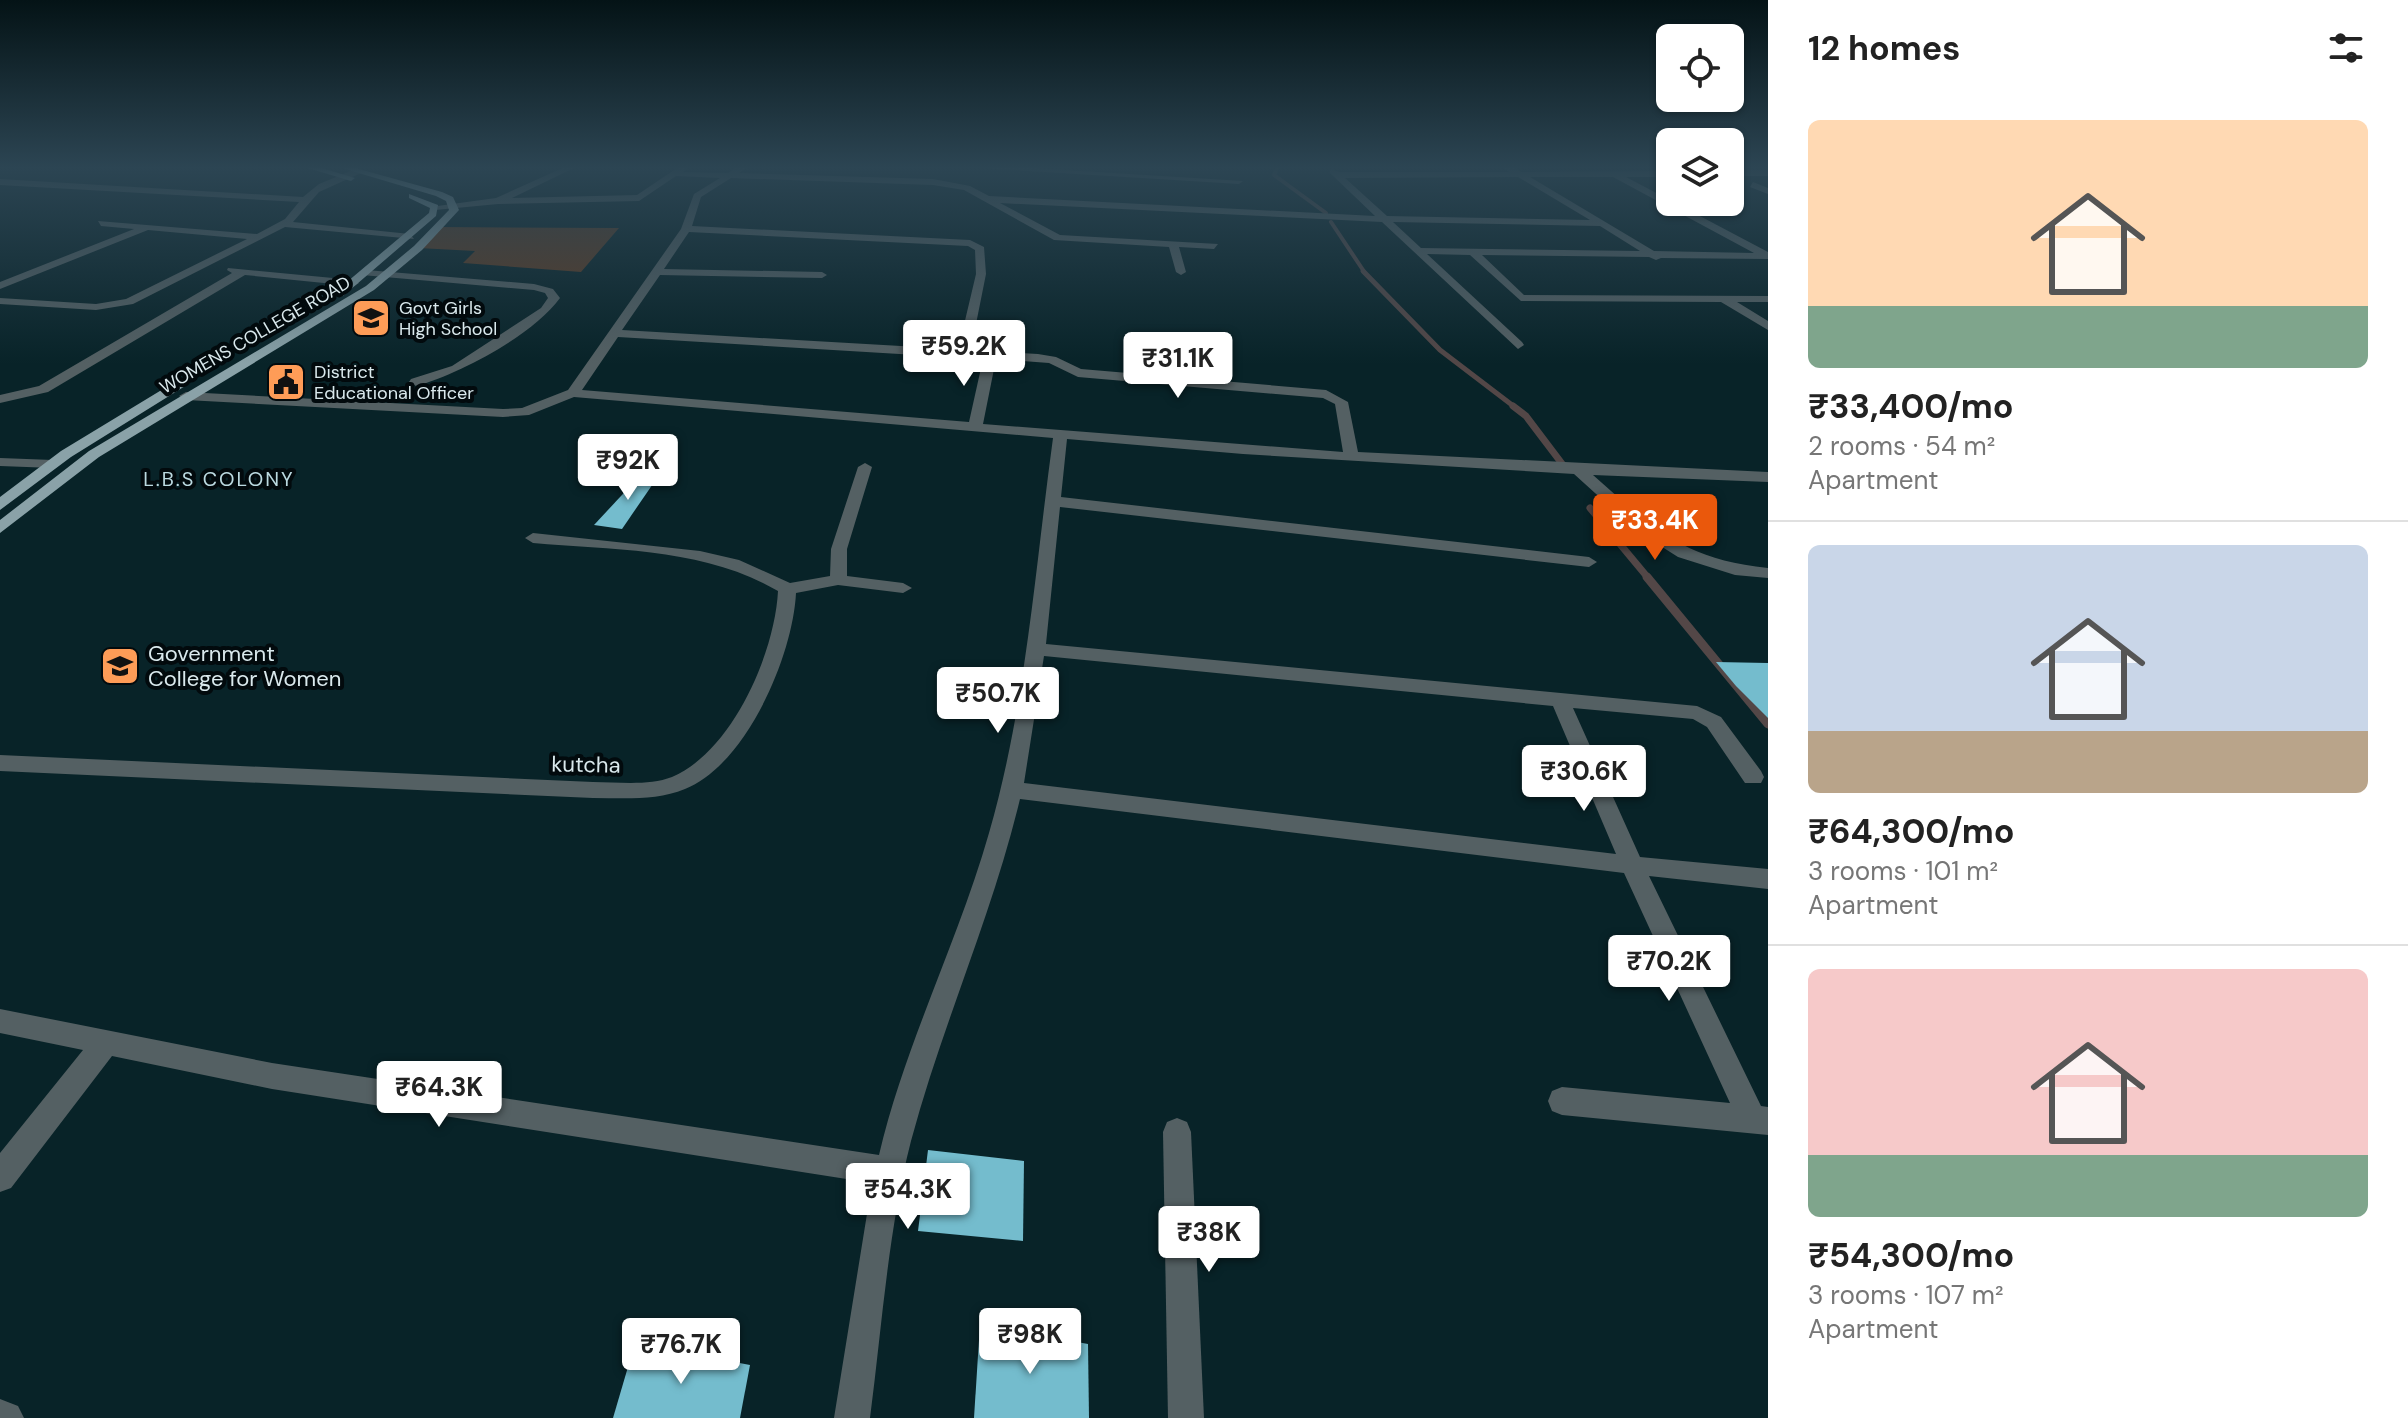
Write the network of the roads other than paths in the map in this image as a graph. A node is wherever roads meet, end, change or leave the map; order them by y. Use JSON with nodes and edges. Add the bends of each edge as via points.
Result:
{"nodes":[{"id":1,"x":134,"y":232,"type":"edge"},
{"id":2,"x":205,"y":232,"type":"edge"},
{"id":3,"x":268,"y":232,"type":"edge"},
{"id":4,"x":363,"y":232,"type":"edge"},
{"id":5,"x":416,"y":232,"type":"edge"},
{"id":6,"x":434,"y":232,"type":"edge"},
{"id":7,"x":684,"y":232,"type":"edge"},
{"id":8,"x":750,"y":232,"type":"edge"},
{"id":9,"x":1047,"y":232,"type":"edge"},
{"id":10,"x":1397,"y":232,"type":"edge"},
{"id":11,"x":1617,"y":232,"type":"edge"},
{"id":12,"x":1723,"y":232,"type":"edge"},
{"id":13,"x":259,"y":237,"type":"junction"},
{"id":14,"x":410,"y":237,"type":"junction"},
{"id":15,"x":1214,"y":246,"type":"dead end"},
{"id":16,"x":1174,"y":247,"type":"junction"},
{"id":17,"x":1419,"y":251,"type":"junction"},
{"id":18,"x":1474,"y":253,"type":"junction"},
{"id":19,"x":1768,"y":256,"type":"edge"},
{"id":20,"x":1656,"y":257,"type":"junction"},
{"id":21,"x":200,"y":267,"type":"junction"},
{"id":22,"x":243,"y":271,"type":"junction"},
{"id":23,"x":657,"y":272,"type":"junction"},
{"id":24,"x":1181,"y":272,"type":"dead end"},
{"id":25,"x":366,"y":273,"type":"junction"},
{"id":26,"x":388,"y":274,"type":"junction"},
{"id":27,"x":822,"y":275,"type":"dead end"},
{"id":28,"x":354,"y":283,"type":"junction"},
{"id":29,"x":0,"y":286,"type":"edge"},
{"id":30,"x":1724,"y":299,"type":"junction"},
{"id":31,"x":1768,"y":299,"type":"edge"},
{"id":32,"x":0,"y":301,"type":"edge"},
{"id":33,"x":16,"y":301,"type":"junction"},
{"id":34,"x":0,"y":312,"type":"edge"},
{"id":35,"x":1768,"y":326,"type":"edge"},
{"id":36,"x":969,"y":329,"type":"dead end"},
{"id":37,"x":615,"y":333,"type":"junction"},
{"id":38,"x":1518,"y":345,"type":"dead end"},
{"id":39,"x":990,"y":356,"type":"junction"},
{"id":40,"x":215,"y":364,"type":"dead end"},
{"id":41,"x":202,"y":372,"type":"dead end"},
{"id":42,"x":416,"y":382,"type":"dead end"},
{"id":43,"x":573,"y":393,"type":"junction"},
{"id":44,"x":186,"y":396,"type":"junction"},
{"id":45,"x":0,"y":399,"type":"edge"},
{"id":46,"x":975,"y":427,"type":"junction"},
{"id":47,"x":1061,"y":433,"type":"junction"},
{"id":48,"x":1351,"y":454,"type":"junction"},
{"id":49,"x":0,"y":462,"type":"edge"},
{"id":50,"x":53,"y":464,"type":"junction"},
{"id":51,"x":865,"y":467,"type":"dead end"},
{"id":52,"x":1578,"y":470,"type":"junction"},
{"id":53,"x":1768,"y":477,"type":"edge"},
{"id":54,"x":1052,"y":501,"type":"junction"},
{"id":55,"x":0,"y":505,"type":"edge"},
{"id":56,"x":0,"y":528,"type":"edge"},
{"id":57,"x":533,"y":538,"type":"dead end"},
{"id":58,"x":1589,"y":562,"type":"dead end"},
{"id":59,"x":1768,"y":573,"type":"edge"},
{"id":60,"x":838,"y":580,"type":"junction"},
{"id":61,"x":903,"y":588,"type":"dead end"},
{"id":62,"x":787,"y":589,"type":"junction"},
{"id":63,"x":1036,"y":649,"type":"junction"},
{"id":64,"x":1560,"y":700,"type":"junction"},
{"id":65,"x":0,"y":763,"type":"edge"},
{"id":66,"x":1753,"y":777,"type":"dead end"},
{"id":67,"x":1011,"y":790,"type":"junction"},
{"id":68,"x":1632,"y":865,"type":"junction"},
{"id":69,"x":1768,"y":879,"type":"edge"},
{"id":70,"x":0,"y":1021,"type":"edge"},
{"id":71,"x":106,"y":1042,"type":"junction"},
{"id":72,"x":1562,"y":1101,"type":"dead end"},
{"id":73,"x":1760,"y":1120,"type":"edge"},
{"id":74,"x":1177,"y":1132,"type":"dead end"},
{"id":75,"x":889,"y":1171,"type":"junction"},
{"id":76,"x":0,"y":1177,"type":"edge"},
{"id":77,"x":0,"y":1417,"type":"edge"},
{"id":78,"x":6,"y":1418,"type":"edge"},
{"id":79,"x":852,"y":1418,"type":"edge"},
{"id":80,"x":1186,"y":1418,"type":"edge"}],
"edges":[{"from":1,"to":29,"type":"street"},
{"from":2,"to":13,"type":"street"},
{"from":3,"to":13,"type":"street"},
{"from":4,"to":14,"type":"street"},
{"from":5,"to":14,"type":"main road","name":"WOMENS COLLEGE ROAD"},
{"from":6,"to":26,"type":"main road","name":"WOMENS COLLEGE ROAD"},
{"from":7,"to":23,"type":"street"},
{"from":8,"to":36,"type":"street","via":[[970,243],[980,249],[981,274]]},
{"from":9,"to":16,"type":"street","via":[[1058,238]]},
{"from":10,"to":17,"type":"street"},
{"from":11,"to":20,"type":"street"},
{"from":12,"to":19,"type":"street"},
{"from":13,"to":21,"type":"street"},
{"from":14,"to":25,"type":"main road","name":"WOMENS COLLEGE ROAD"},
{"from":15,"to":16,"type":"street"},
{"from":16,"to":24,"type":"street"},
{"from":17,"to":18,"type":"street"},
{"from":17,"to":38,"type":"street"},
{"from":18,"to":20,"type":"street"},
{"from":18,"to":30,"type":"street","via":[[1521,298]]},
{"from":19,"to":20,"type":"street"},
{"from":21,"to":22,"type":"street"},
{"from":21,"to":33,"type":"street","via":[[111,306]]},
{"from":22,"to":28,"type":"street"},
{"from":22,"to":45,"type":"street","via":[[43,389]]},
{"from":23,"to":27,"type":"street"},
{"from":23,"to":37,"type":"street"},
{"from":25,"to":26,"type":"street"},
{"from":25,"to":28,"type":"main road","name":"WOMENS COLLEGE ROAD"},
{"from":26,"to":42,"type":"street","via":[[534,287],[554,298],[545,310],[457,369]]},
{"from":26,"to":44,"type":"main road","name":"WOMENS COLLEGE ROAD"},
{"from":28,"to":40,"type":"main road","name":"WOMENS COLLEGE ROAD"},
{"from":30,"to":31,"type":"street"},
{"from":30,"to":35,"type":"street"},
{"from":32,"to":33,"type":"street"},
{"from":33,"to":34,"type":"street"},
{"from":37,"to":39,"type":"street"},
{"from":37,"to":43,"type":"street"},
{"from":39,"to":46,"type":"street"},
{"from":39,"to":48,"type":"street","via":[[1052,360],[1078,373],[1326,394],[1341,402]]},
{"from":41,"to":50,"type":"main road","name":"WOMENS COLLEGE ROAD"},
{"from":43,"to":44,"type":"street","via":[[524,412],[503,413]]},
{"from":43,"to":46,"type":"street"},
{"from":44,"to":56,"type":"main road","name":"WOMENS COLLEGE ROAD","via":[[94,454]]},
{"from":46,"to":47,"type":"street"},
{"from":47,"to":48,"type":"street"},
{"from":47,"to":54,"type":"street"},
{"from":48,"to":52,"type":"street"},
{"from":49,"to":50,"type":"street"},
{"from":50,"to":55,"type":"main road","name":"WOMENS COLLEGE ROAD"},
{"from":51,"to":60,"type":"street","via":[[839,549]]},
{"from":52,"to":53,"type":"street"},
{"from":52,"to":59,"type":"street","via":[[1682,556],[1708,566]]},
{"from":54,"to":58,"type":"street"},
{"from":54,"to":63,"type":"street"},
{"from":57,"to":62,"type":"street","via":[[712,557],[753,570]]},
{"from":60,"to":61,"type":"street"},
{"from":60,"to":62,"type":"street"},
{"from":62,"to":65,"type":"street","name":"kutcha","via":[[788,607],[757,695],[713,757],[684,781],[593,790]]},
{"from":63,"to":64,"type":"street"},
{"from":63,"to":67,"type":"street"},
{"from":64,"to":66,"type":"street","via":[[1697,713],[1714,722]]},
{"from":64,"to":68,"type":"street"},
{"from":67,"to":68,"type":"street"},
{"from":67,"to":75,"type":"street","via":[[990,876],[925,1051]]},
{"from":68,"to":69,"type":"street"},
{"from":68,"to":73,"type":"street"},
{"from":70,"to":71,"type":"street"},
{"from":71,"to":75,"type":"street","via":[[272,1076]]},
{"from":71,"to":76,"type":"street"},
{"from":72,"to":73,"type":"street"},
{"from":74,"to":80,"type":"street"},
{"from":75,"to":79,"type":"street"},
{"from":77,"to":78,"type":"street"}]}
